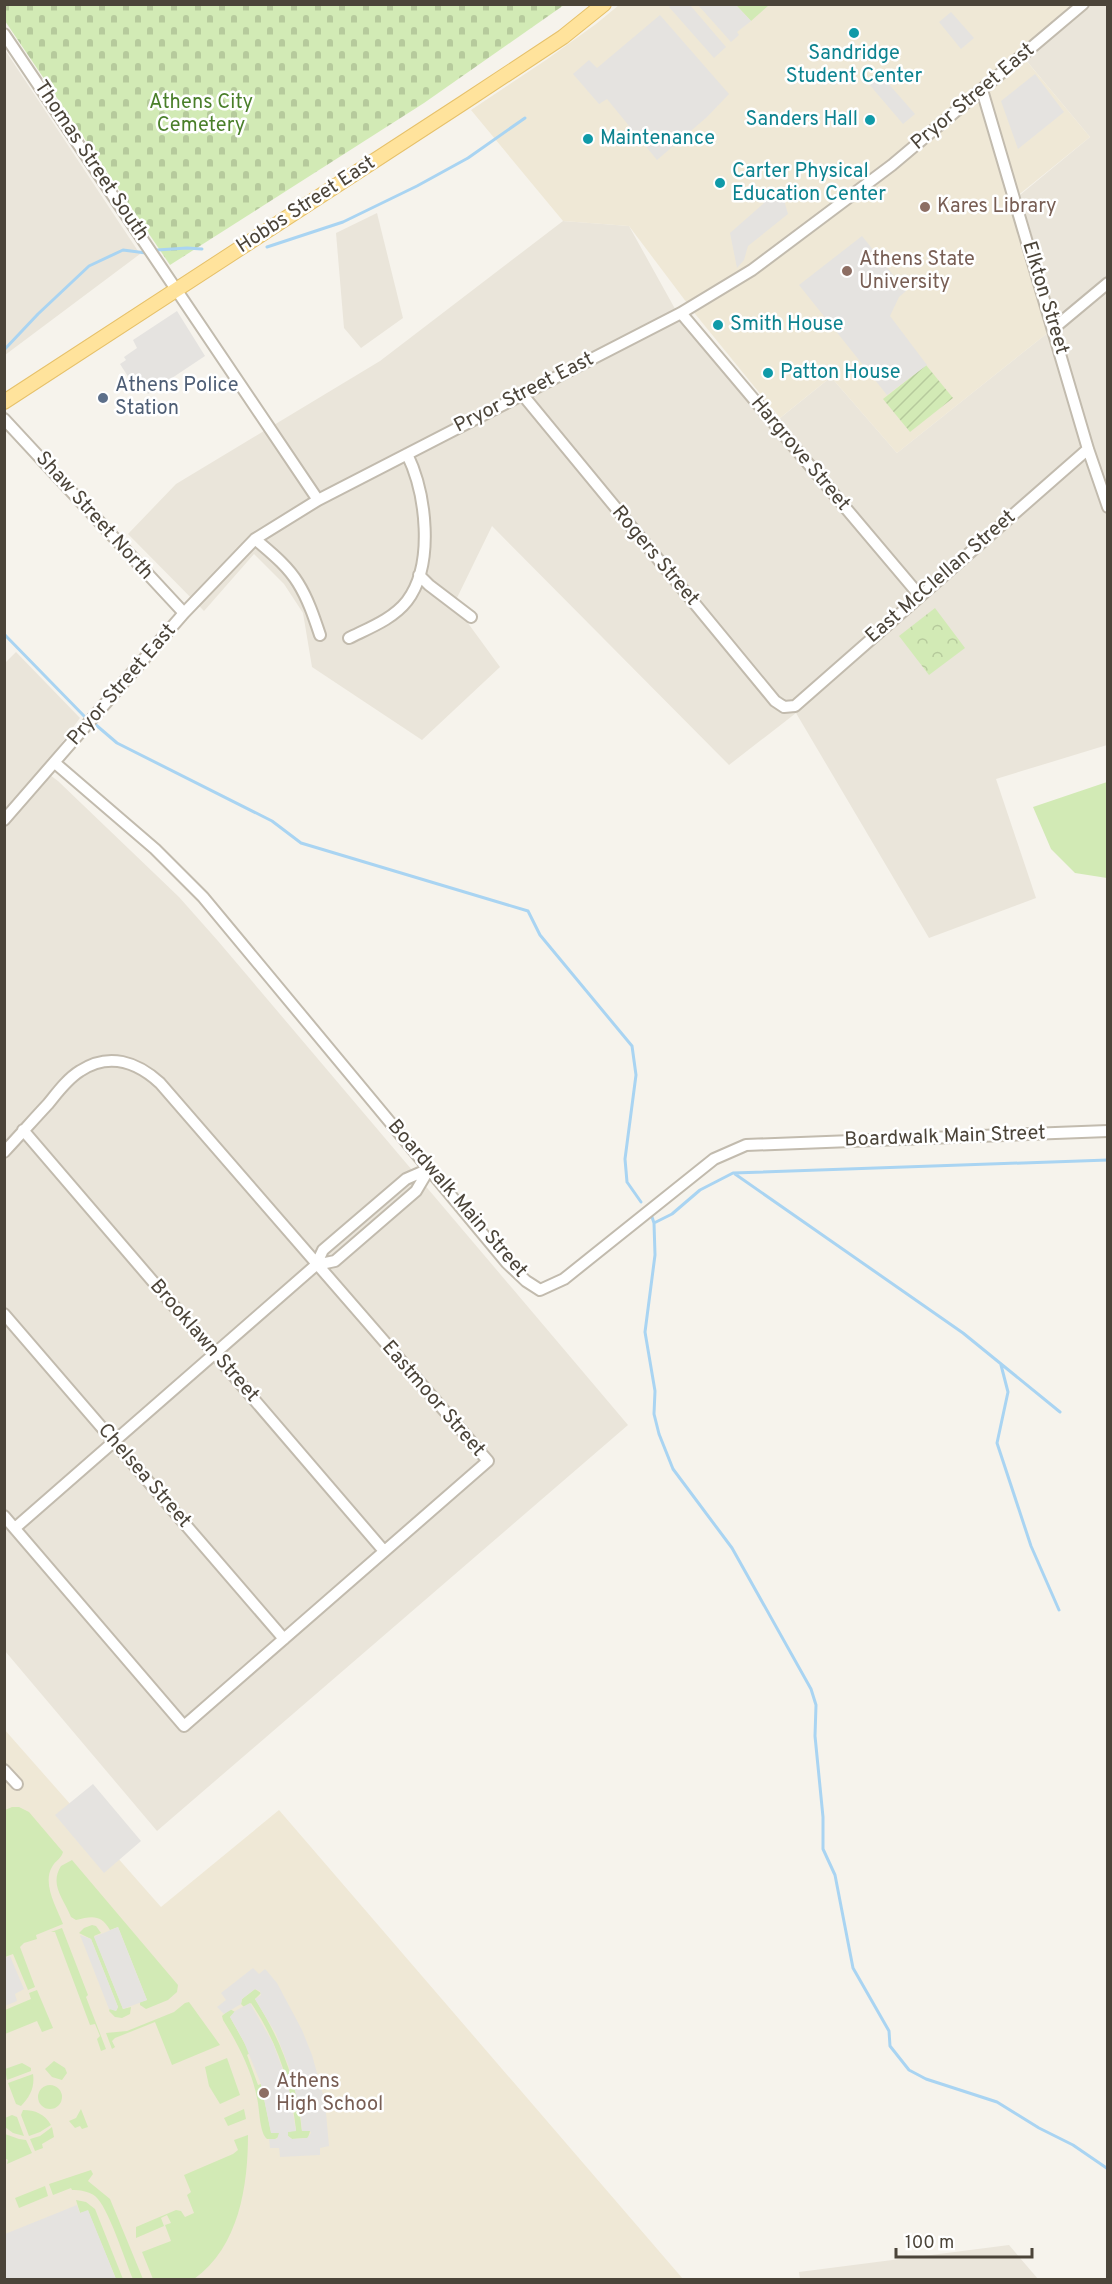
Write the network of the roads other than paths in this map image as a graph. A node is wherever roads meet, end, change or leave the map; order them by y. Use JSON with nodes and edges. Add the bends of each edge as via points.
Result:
{"nodes":[{"id":1,"x":604,"y":4,"type":"edge"},
{"id":2,"x":1083,"y":4,"type":"edge"},
{"id":3,"x":4,"y":34,"type":"edge"},
{"id":4,"x":982,"y":90,"type":"junction"},
{"id":5,"x":1107,"y":282,"type":"edge"},
{"id":6,"x":177,"y":288,"type":"junction"},
{"id":7,"x":681,"y":313,"type":"junction"},
{"id":8,"x":1054,"y":328,"type":"junction"},
{"id":9,"x":522,"y":394,"type":"junction"},
{"id":10,"x":4,"y":402,"type":"edge"},
{"id":11,"x":4,"y":418,"type":"edge"},
{"id":12,"x":1088,"y":449,"type":"junction"},
{"id":13,"x":407,"y":454,"type":"junction"},
{"id":14,"x":318,"y":500,"type":"junction"},
{"id":15,"x":1107,"y":507,"type":"edge"},
{"id":16,"x":255,"y":539,"type":"junction"},
{"id":17,"x":419,"y":575,"type":"junction"},
{"id":18,"x":920,"y":596,"type":"junction"},
{"id":19,"x":184,"y":613,"type":"junction"},
{"id":20,"x":471,"y":617,"type":"dead end"},
{"id":21,"x":320,"y":635,"type":"dead end"},
{"id":22,"x":349,"y":638,"type":"dead end"},
{"id":23,"x":795,"y":706,"type":"joint"},
{"id":24,"x":55,"y":763,"type":"junction"},
{"id":25,"x":4,"y":820,"type":"edge"},
{"id":26,"x":23,"y":1130,"type":"junction"},
{"id":27,"x":1107,"y":1131,"type":"edge"},
{"id":28,"x":4,"y":1152,"type":"edge"},
{"id":29,"x":429,"y":1169,"type":"junction"},
{"id":30,"x":316,"y":1265,"type":"junction"},
{"id":31,"x":4,"y":1314,"type":"edge"},
{"id":32,"x":214,"y":1353,"type":"junction"},
{"id":33,"x":114,"y":1441,"type":"junction"},
{"id":34,"x":4,"y":1516,"type":"edge"},
{"id":35,"x":15,"y":1528,"type":"junction"},
{"id":36,"x":384,"y":1551,"type":"junction"},
{"id":37,"x":284,"y":1639,"type":"junction"},
{"id":38,"x":4,"y":1770,"type":"edge"},
{"id":39,"x":17,"y":1784,"type":"dead end"}],
"edges":[{"from":1,"to":6,"type":"main road","name":"Hobbs Street East","via":[[563,37]]},
{"from":2,"to":4,"type":"street","name":"Pryor Street East"},
{"from":3,"to":6,"type":"street","name":"Thomas Street South"},
{"from":4,"to":7,"type":"street","name":"Pryor Street East","via":[[818,222],[752,270]]},
{"from":4,"to":8,"type":"street","name":"Elkton Street"},
{"from":5,"to":8,"type":"street"},
{"from":6,"to":10,"type":"main road","name":"Hobbs Street East"},
{"from":6,"to":14,"type":"street","name":"Thomas Street South"},
{"from":7,"to":9,"type":"street","name":"Pryor Street East"},
{"from":7,"to":18,"type":"street","name":"Hargrove Street"},
{"from":8,"to":12,"type":"street","name":"Elkton Street"},
{"from":9,"to":13,"type":"street","name":"Pryor Street East"},
{"from":9,"to":23,"type":"street","name":"Rogers Street","via":[[775,701],[784,707]]},
{"from":11,"to":19,"type":"street","name":"Shaw Street North"},
{"from":12,"to":15,"type":"street","name":"Elkton Street"},
{"from":12,"to":18,"type":"street","name":"East McClellan Street"},
{"from":13,"to":14,"type":"street","name":"Pryor Street East"},
{"from":13,"to":17,"type":"street","via":[[423,507],[425,537]]},
{"from":14,"to":16,"type":"street","name":"Pryor Street East"},
{"from":16,"to":19,"type":"street","name":"Pryor Street East"},
{"from":16,"to":21,"type":"street","via":[[298,583]]},
{"from":17,"to":20,"type":"street"},
{"from":17,"to":22,"type":"street","via":[[407,600],[384,620]]},
{"from":18,"to":23,"type":"street","name":"East McClellan Street"},
{"from":19,"to":24,"type":"street","name":"Pryor Street East"},
{"from":24,"to":25,"type":"street","name":"Pryor Street East"},
{"from":24,"to":29,"type":"street","name":"Boardwalk Main Street","via":[[155,849],[203,897]]},
{"from":26,"to":28,"type":"street","name":"Eastmoor Street"},
{"from":26,"to":30,"type":"street","name":"Eastmoor Street","via":[[80,1070],[116,1061],[130,1063],[160,1083]]},
{"from":26,"to":32,"type":"street","name":"Brooklawn Street"},
{"from":27,"to":29,"type":"street","name":"Boardwalk Main Street","via":[[746,1145],[714,1159],[564,1279],[540,1290],[507,1263]]},
{"from":29,"to":30,"type":"street","via":[[406,1179],[323,1250]]},
{"from":29,"to":30,"type":"street","via":[[416,1191],[335,1261]]},
{"from":30,"to":32,"type":"street"},
{"from":30,"to":36,"type":"street","name":"Eastmoor Street","via":[[488,1461]]},
{"from":31,"to":33,"type":"street","name":"Chelsea Street"},
{"from":32,"to":33,"type":"street"},
{"from":32,"to":36,"type":"street","name":"Brooklawn Street"},
{"from":33,"to":35,"type":"street"},
{"from":33,"to":37,"type":"street","name":"Chelsea Street"},
{"from":34,"to":35,"type":"street","name":"Eastmoor Street"},
{"from":35,"to":37,"type":"street","name":"Eastmoor Street","via":[[183,1726]]},
{"from":36,"to":37,"type":"street","name":"Eastmoor Street"},
{"from":38,"to":39,"type":"street"}]}
